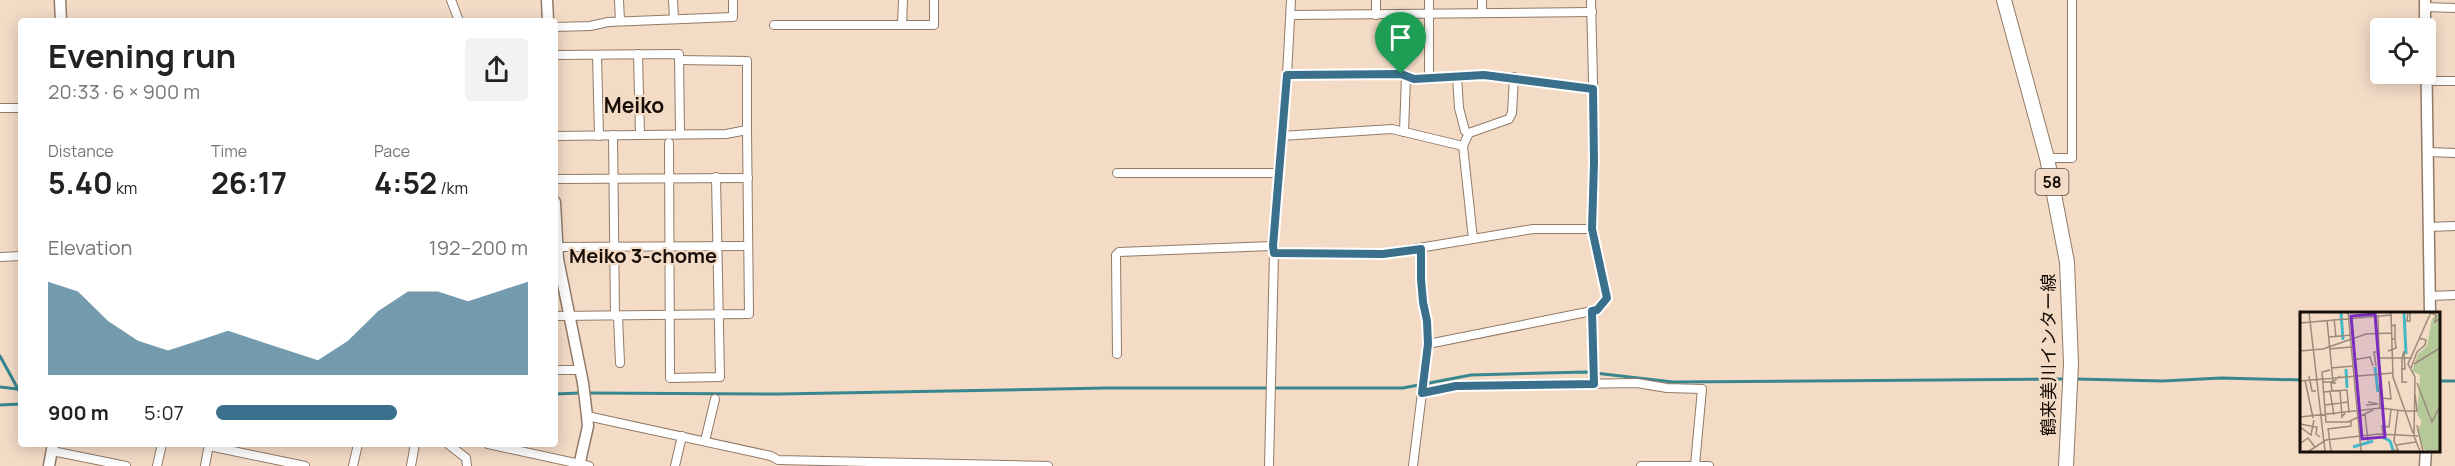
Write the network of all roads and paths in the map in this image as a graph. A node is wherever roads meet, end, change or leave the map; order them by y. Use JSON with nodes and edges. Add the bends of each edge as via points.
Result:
{"nodes":[{"id":1,"x":60,"y":0,"type":"edge"},
{"id":2,"x":451,"y":0,"type":"edge"},
{"id":3,"x":547,"y":0,"type":"edge"},
{"id":4,"x":619,"y":0,"type":"edge"},
{"id":5,"x":673,"y":0,"type":"edge"},
{"id":6,"x":733,"y":0,"type":"edge"},
{"id":7,"x":903,"y":0,"type":"edge"},
{"id":8,"x":934,"y":0,"type":"edge"},
{"id":9,"x":1291,"y":0,"type":"edge"},
{"id":10,"x":1376,"y":0,"type":"edge"},
{"id":11,"x":1429,"y":0,"type":"edge"},
{"id":12,"x":1482,"y":0,"type":"edge"},
{"id":13,"x":1591,"y":0,"type":"edge"},
{"id":14,"x":2004,"y":0,"type":"edge"},
{"id":15,"x":2072,"y":0,"type":"edge"},
{"id":16,"x":2425,"y":4,"type":"edge"},
{"id":17,"x":2455,"y":8,"type":"edge"},
{"id":18,"x":1592,"y":12,"type":"junction"},
{"id":19,"x":1429,"y":14,"type":"junction"},
{"id":20,"x":1482,"y":14,"type":"junction"},
{"id":21,"x":1291,"y":15,"type":"junction"},
{"id":22,"x":1376,"y":15,"type":"junction"},
{"id":23,"x":61,"y":18,"type":"edge"},
{"id":24,"x":458,"y":18,"type":"edge"},
{"id":25,"x":548,"y":18,"type":"edge"},
{"id":26,"x":674,"y":19,"type":"junction"},
{"id":27,"x":620,"y":21,"type":"junction"},
{"id":28,"x":774,"y":25,"type":"dead end"},
{"id":29,"x":902,"y":25,"type":"junction"},
{"id":30,"x":558,"y":27,"type":"edge"},
{"id":31,"x":638,"y":54,"type":"junction"},
{"id":32,"x":558,"y":55,"type":"edge"},
{"id":33,"x":597,"y":55,"type":"junction"},
{"id":34,"x":679,"y":60,"type":"junction"},
{"id":35,"x":1287,"y":75,"type":"junction"},
{"id":36,"x":1406,"y":76,"type":"junction"},
{"id":37,"x":1457,"y":76,"type":"junction"},
{"id":38,"x":1514,"y":77,"type":"junction"},
{"id":39,"x":1429,"y":78,"type":"junction"},
{"id":40,"x":2436,"y":81,"type":"edge"},
{"id":41,"x":2455,"y":81,"type":"edge"},
{"id":42,"x":2426,"y":84,"type":"edge"},
{"id":43,"x":1593,"y":89,"type":"junction"},
{"id":44,"x":0,"y":108,"type":"edge"},
{"id":45,"x":18,"y":108,"type":"edge"},
{"id":46,"x":747,"y":130,"type":"junction"},
{"id":47,"x":1404,"y":132,"type":"junction"},
{"id":48,"x":1469,"y":133,"type":"junction"},
{"id":49,"x":680,"y":134,"type":"junction"},
{"id":50,"x":613,"y":135,"type":"junction"},
{"id":51,"x":640,"y":135,"type":"junction"},
{"id":52,"x":558,"y":136,"type":"edge"},
{"id":53,"x":599,"y":136,"type":"junction"},
{"id":54,"x":1281,"y":136,"type":"junction"},
{"id":55,"x":669,"y":143,"type":"dead end"},
{"id":56,"x":1463,"y":146,"type":"junction"},
{"id":57,"x":2427,"y":152,"type":"junction"},
{"id":58,"x":2455,"y":153,"type":"edge"},
{"id":59,"x":2048,"y":158,"type":"junction"},
{"id":60,"x":1117,"y":173,"type":"dead end"},
{"id":61,"x":1277,"y":173,"type":"junction"},
{"id":62,"x":669,"y":177,"type":"junction"},
{"id":63,"x":716,"y":177,"type":"junction"},
{"id":64,"x":613,"y":178,"type":"junction"},
{"id":65,"x":748,"y":178,"type":"junction"},
{"id":66,"x":558,"y":179,"type":"edge"},
{"id":67,"x":2455,"y":226,"type":"edge"},
{"id":68,"x":2428,"y":227,"type":"junction"},
{"id":69,"x":1592,"y":229,"type":"junction"},
{"id":70,"x":1473,"y":239,"type":"junction"},
{"id":71,"x":718,"y":246,"type":"junction"},
{"id":72,"x":748,"y":246,"type":"junction"},
{"id":73,"x":670,"y":247,"type":"junction"},
{"id":74,"x":613,"y":248,"type":"junction"},
{"id":75,"x":1274,"y":249,"type":"junction"},
{"id":76,"x":1421,"y":249,"type":"junction"},
{"id":77,"x":558,"y":252,"type":"edge"},
{"id":78,"x":18,"y":256,"type":"edge"},
{"id":79,"x":0,"y":257,"type":"edge"},
{"id":80,"x":558,"y":257,"type":"edge"},
{"id":81,"x":2455,"y":295,"type":"edge"},
{"id":82,"x":2430,"y":296,"type":"junction"},
{"id":83,"x":1592,"y":311,"type":"junction"},
{"id":84,"x":2430,"y":312,"type":"edge"},
{"id":85,"x":719,"y":314,"type":"junction"},
{"id":86,"x":670,"y":315,"type":"junction"},
{"id":87,"x":558,"y":316,"type":"edge"},
{"id":88,"x":571,"y":316,"type":"junction"},
{"id":89,"x":617,"y":316,"type":"junction"},
{"id":90,"x":1428,"y":344,"type":"junction"},
{"id":91,"x":1117,"y":354,"type":"dead end"},
{"id":92,"x":620,"y":363,"type":"dead end"},
{"id":93,"x":558,"y":370,"type":"edge"},
{"id":94,"x":581,"y":370,"type":"junction"},
{"id":95,"x":1594,"y":384,"type":"junction"},
{"id":96,"x":1423,"y":387,"type":"junction"},
{"id":97,"x":715,"y":399,"type":"dead end"},
{"id":98,"x":587,"y":416,"type":"junction"},
{"id":99,"x":682,"y":436,"type":"junction"},
{"id":100,"x":705,"y":441,"type":"junction"},
{"id":101,"x":53,"y":447,"type":"edge"},
{"id":102,"x":161,"y":447,"type":"edge"},
{"id":103,"x":209,"y":447,"type":"edge"},
{"id":104,"x":218,"y":447,"type":"edge"},
{"id":105,"x":357,"y":447,"type":"edge"},
{"id":106,"x":414,"y":447,"type":"edge"},
{"id":107,"x":454,"y":447,"type":"edge"},
{"id":108,"x":501,"y":447,"type":"edge"},
{"id":109,"x":777,"y":463,"type":"edge"},
{"id":110,"x":582,"y":465,"type":"edge"},
{"id":111,"x":1695,"y":465,"type":"edge"},
{"id":112,"x":49,"y":466,"type":"edge"},
{"id":113,"x":126,"y":466,"type":"edge"},
{"id":114,"x":156,"y":466,"type":"edge"},
{"id":115,"x":205,"y":466,"type":"edge"},
{"id":116,"x":305,"y":466,"type":"edge"},
{"id":117,"x":353,"y":466,"type":"edge"},
{"id":118,"x":411,"y":466,"type":"edge"},
{"id":119,"x":467,"y":466,"type":"edge"},
{"id":120,"x":675,"y":466,"type":"edge"},
{"id":121,"x":1048,"y":466,"type":"edge"},
{"id":122,"x":1269,"y":466,"type":"edge"},
{"id":123,"x":1413,"y":466,"type":"edge"},
{"id":124,"x":1641,"y":466,"type":"edge"},
{"id":125,"x":1709,"y":466,"type":"edge"},
{"id":126,"x":2067,"y":466,"type":"edge"}],
"edges":[{"from":1,"to":23,"type":"street"},
{"from":2,"to":24,"type":"street"},
{"from":3,"to":25,"type":"street"},
{"from":4,"to":27,"type":"street"},
{"from":5,"to":26,"type":"street"},
{"from":6,"to":26,"type":"street","via":[[733,17]]},
{"from":7,"to":29,"type":"street"},
{"from":8,"to":29,"type":"street","via":[[934,24]]},
{"from":9,"to":21,"type":"street"},
{"from":10,"to":22,"type":"street"},
{"from":11,"to":19,"type":"street"},
{"from":12,"to":20,"type":"street"},
{"from":13,"to":18,"type":"street"},
{"from":14,"to":59,"type":"main road","name":"鶴来美川インター線","number":"58"},
{"from":15,"to":59,"type":"street","via":[[2072,158]]},
{"from":16,"to":17,"type":"street"},
{"from":18,"to":20,"type":"street"},
{"from":18,"to":43,"type":"street"},
{"from":19,"to":20,"type":"street"},
{"from":19,"to":22,"type":"street"},
{"from":19,"to":39,"type":"street"},
{"from":21,"to":22,"type":"street"},
{"from":21,"to":35,"type":"street"},
{"from":26,"to":27,"type":"street"},
{"from":27,"to":30,"type":"street"},
{"from":28,"to":29,"type":"street"},
{"from":31,"to":33,"type":"street"},
{"from":31,"to":34,"type":"street","via":[[679,54]]},
{"from":31,"to":51,"type":"street"},
{"from":32,"to":33,"type":"street"},
{"from":33,"to":53,"type":"street"},
{"from":34,"to":46,"type":"street","via":[[747,61]]},
{"from":34,"to":49,"type":"street"},
{"from":35,"to":36,"type":"street"},
{"from":35,"to":54,"type":"street"},
{"from":36,"to":39,"type":"street"},
{"from":36,"to":47,"type":"street"},
{"from":37,"to":38,"type":"street"},
{"from":37,"to":39,"type":"street"},
{"from":37,"to":48,"type":"street","via":[[1459,108]]},
{"from":38,"to":43,"type":"street"},
{"from":38,"to":48,"type":"street","via":[[1509,119]]},
{"from":40,"to":41,"type":"street"},
{"from":42,"to":57,"type":"street"},
{"from":43,"to":69,"type":"street"},
{"from":44,"to":45,"type":"street"},
{"from":46,"to":49,"type":"street"},
{"from":46,"to":65,"type":"street"},
{"from":47,"to":54,"type":"street","via":[[1392,129]]},
{"from":47,"to":56,"type":"street"},
{"from":48,"to":56,"type":"street"},
{"from":49,"to":51,"type":"street"},
{"from":50,"to":51,"type":"street"},
{"from":50,"to":53,"type":"street"},
{"from":50,"to":64,"type":"street"},
{"from":52,"to":53,"type":"street"},
{"from":54,"to":61,"type":"street"},
{"from":55,"to":62,"type":"street"},
{"from":56,"to":70,"type":"street"},
{"from":57,"to":58,"type":"street"},
{"from":57,"to":68,"type":"street"},
{"from":59,"to":126,"type":"main road","name":"鶴来美川インター線","number":"58","via":[[2067,262],[2071,368]]},
{"from":60,"to":61,"type":"street"},
{"from":61,"to":75,"type":"street"},
{"from":62,"to":63,"type":"street"},
{"from":62,"to":64,"type":"street"},
{"from":62,"to":73,"type":"street"},
{"from":63,"to":65,"type":"street"},
{"from":63,"to":71,"type":"street"},
{"from":64,"to":66,"type":"street"},
{"from":64,"to":74,"type":"street"},
{"from":65,"to":72,"type":"street"},
{"from":67,"to":68,"type":"street"},
{"from":68,"to":82,"type":"street"},
{"from":69,"to":70,"type":"street","via":[[1533,229]]},
{"from":69,"to":83,"type":"street","via":[[1607,298]]},
{"from":70,"to":76,"type":"street"},
{"from":71,"to":72,"type":"street"},
{"from":71,"to":73,"type":"street"},
{"from":71,"to":85,"type":"street"},
{"from":72,"to":85,"type":"street","via":[[749,314]]},
{"from":73,"to":74,"type":"street"},
{"from":73,"to":86,"type":"street"},
{"from":74,"to":77,"type":"street"},
{"from":74,"to":89,"type":"street"},
{"from":75,"to":76,"type":"street","via":[[1383,254]]},
{"from":75,"to":91,"type":"street","via":[[1119,252]]},
{"from":75,"to":122,"type":"street"},
{"from":76,"to":90,"type":"street"},
{"from":78,"to":79,"type":"street"},
{"from":80,"to":88,"type":"street"},
{"from":81,"to":82,"type":"street"},
{"from":82,"to":84,"type":"street"},
{"from":83,"to":90,"type":"street"},
{"from":83,"to":95,"type":"street"},
{"from":85,"to":86,"type":"street"},
{"from":85,"to":86,"type":"street","via":[[720,377],[670,378]]},
{"from":86,"to":89,"type":"street"},
{"from":87,"to":88,"type":"street"},
{"from":88,"to":89,"type":"street"},
{"from":88,"to":94,"type":"street"},
{"from":89,"to":92,"type":"street"},
{"from":90,"to":96,"type":"street"},
{"from":93,"to":94,"type":"street"},
{"from":94,"to":98,"type":"street"},
{"from":95,"to":96,"type":"street"},
{"from":95,"to":111,"type":"street","via":[[1702,389]]},
{"from":96,"to":123,"type":"street"},
{"from":97,"to":100,"type":"street"},
{"from":98,"to":99,"type":"street"},
{"from":98,"to":110,"type":"street"},
{"from":99,"to":100,"type":"street"},
{"from":99,"to":120,"type":"street"},
{"from":100,"to":109,"type":"street","via":[[771,456]]},
{"from":101,"to":112,"type":"street"},
{"from":101,"to":113,"type":"street"},
{"from":102,"to":114,"type":"street"},
{"from":103,"to":115,"type":"street"},
{"from":104,"to":116,"type":"street"},
{"from":105,"to":117,"type":"street"},
{"from":106,"to":118,"type":"street"},
{"from":107,"to":119,"type":"street","via":[[466,458]]},
{"from":108,"to":110,"type":"street"},
{"from":109,"to":121,"type":"street"},
{"from":111,"to":124,"type":"street"},
{"from":111,"to":125,"type":"street"}]}
